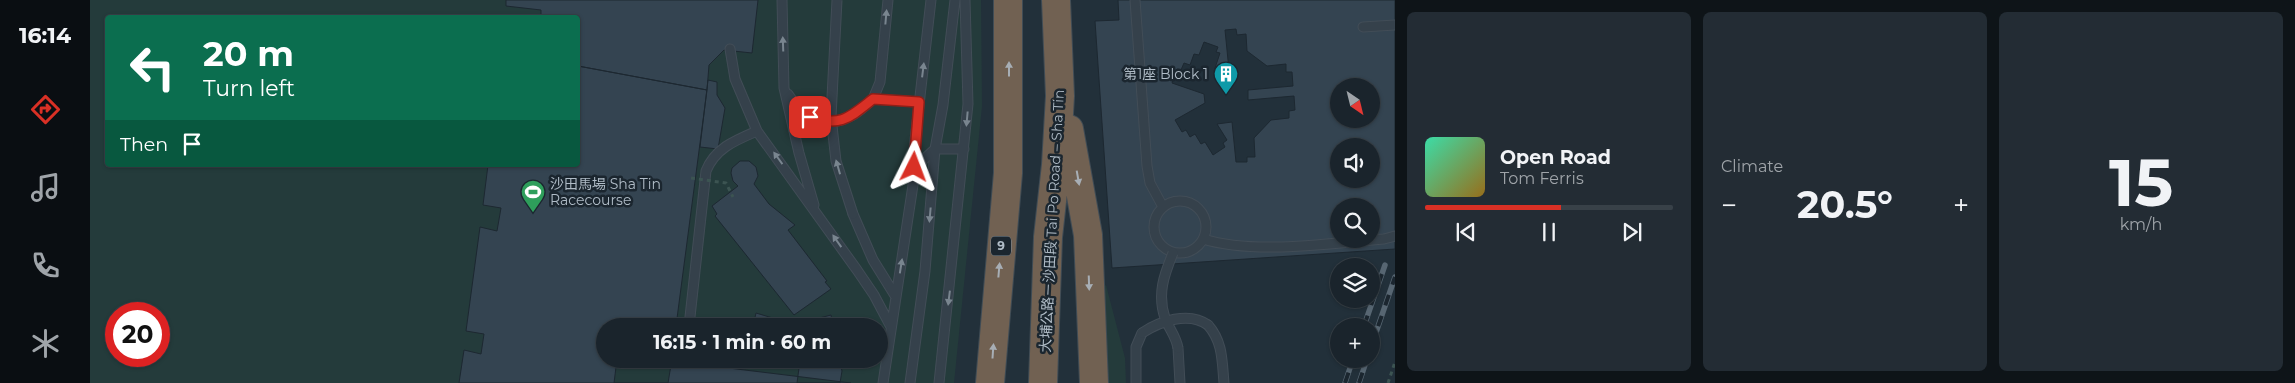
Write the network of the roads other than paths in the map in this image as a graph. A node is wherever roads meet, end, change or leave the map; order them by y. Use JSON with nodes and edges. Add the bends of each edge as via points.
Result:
{"nodes":[{"id":1,"x":782,"y":0,"type":"edge"},
{"id":2,"x":836,"y":0,"type":"edge"},
{"id":3,"x":888,"y":0,"type":"edge"},
{"id":4,"x":931,"y":0,"type":"edge"},
{"id":5,"x":955,"y":0,"type":"edge"},
{"id":6,"x":965,"y":0,"type":"edge"},
{"id":7,"x":1008,"y":0,"type":"edge"},
{"id":8,"x":1056,"y":0,"type":"edge"},
{"id":9,"x":1135,"y":0,"type":"edge"},
{"id":10,"x":1395,"y":26,"type":"edge"},
{"id":11,"x":1363,"y":27,"type":"dead end"},
{"id":12,"x":730,"y":49,"type":"dead end"},
{"id":13,"x":784,"y":88,"type":"junction"},
{"id":14,"x":1060,"y":96,"type":"junction"},
{"id":15,"x":873,"y":99,"type":"junction"},
{"id":16,"x":919,"y":102,"type":"junction"},
{"id":17,"x":757,"y":131,"type":"junction"},
{"id":18,"x":935,"y":149,"type":"junction"},
{"id":19,"x":964,"y":149,"type":"junction"},
{"id":20,"x":913,"y":185,"type":"junction"},
{"id":21,"x":1163,"y":207,"type":"junction"},
{"id":22,"x":816,"y":212,"type":"junction"},
{"id":23,"x":1395,"y":236,"type":"edge"},
{"id":24,"x":1203,"y":240,"type":"junction"},
{"id":25,"x":1173,"y":252,"type":"junction"},
{"id":26,"x":896,"y":297,"type":"junction"},
{"id":27,"x":691,"y":318,"type":"edge"},
{"id":28,"x":891,"y":327,"type":"junction"},
{"id":29,"x":883,"y":383,"type":"edge"},
{"id":30,"x":910,"y":383,"type":"edge"},
{"id":31,"x":940,"y":383,"type":"edge"},
{"id":32,"x":990,"y":383,"type":"edge"},
{"id":33,"x":1043,"y":383,"type":"edge"},
{"id":34,"x":1094,"y":383,"type":"edge"},
{"id":35,"x":1136,"y":383,"type":"edge"},
{"id":36,"x":1180,"y":383,"type":"edge"},
{"id":37,"x":1224,"y":383,"type":"edge"}],
"edges":[{"from":13,"to":1,"type":"lane","one_way":true},
{"from":26,"to":2,"type":"lane","one_way":true,"bridge":true,"via":[[873,260],[853,214],[836,161],[831,117]]},
{"from":15,"to":3,"type":"lane","one_way":true,"via":[[880,82]]},
{"from":16,"to":4,"type":"lane","one_way":true},
{"from":5,"to":18,"type":"lane"},
{"from":6,"to":19,"type":"lane","one_way":true,"via":[[968,104]]},
{"from":32,"to":7,"type":"highway","number":"9","one_way":true,"via":[[1008,173]]},
{"from":8,"to":14,"type":"highway","name":"大埔公路－沙田段 Tai Po Road – Sha Tin"},
{"from":9,"to":21,"type":"lane","via":[[1147,166],[1150,183]]},
{"from":10,"to":11,"type":"lane"},
{"from":12,"to":17,"type":"lane","via":[[735,79]]},
{"from":13,"to":15,"type":"lane","via":[[794,104],[810,117],[828,123],[850,117]]},
{"from":13,"to":22,"type":"lane"},
{"from":14,"to":33,"type":"highway","name":"大埔公路－沙田段 Tai Po Road – Sha Tin","via":[[1048,247]]},
{"from":14,"to":34,"type":"highway","one_way":true,"via":[[1071,135],[1088,235]]},
{"from":15,"to":16,"type":"lane"},
{"from":16,"to":20,"type":"lane"},
{"from":22,"to":17,"type":"lane","one_way":true},
{"from":17,"to":27,"type":"lane","via":[[728,144],[710,160],[706,171]]},
{"from":18,"to":19,"type":"lane"},
{"from":18,"to":20,"type":"lane","via":[[923,160]]},
{"from":18,"to":30,"type":"lane","one_way":true,"via":[[925,271]]},
{"from":19,"to":31,"type":"lane","one_way":true},
{"from":26,"to":20,"type":"lane","one_way":true},
{"from":21,"to":24,"type":"lane","via":[[1181,201],[1200,210],[1205,219]]},
{"from":21,"to":25,"type":"lane","via":[[1155,220],[1156,237],[1160,244]]},
{"from":28,"to":22,"type":"lane","one_way":true,"via":[[874,296]]},
{"from":23,"to":24,"type":"lane","via":[[1251,248]]},
{"from":24,"to":25,"type":"lane","via":[[1190,251]]},
{"from":25,"to":36,"type":"lane","bridge":true,"via":[[1161,298],[1165,318],[1177,342]]},
{"from":26,"to":28,"type":"lane"},
{"from":28,"to":29,"type":"lane"},
{"from":35,"to":37,"type":"lane","bridge":true,"via":[[1136,347],[1142,333],[1155,324],[1196,319],[1208,325],[1218,338]]}]}
